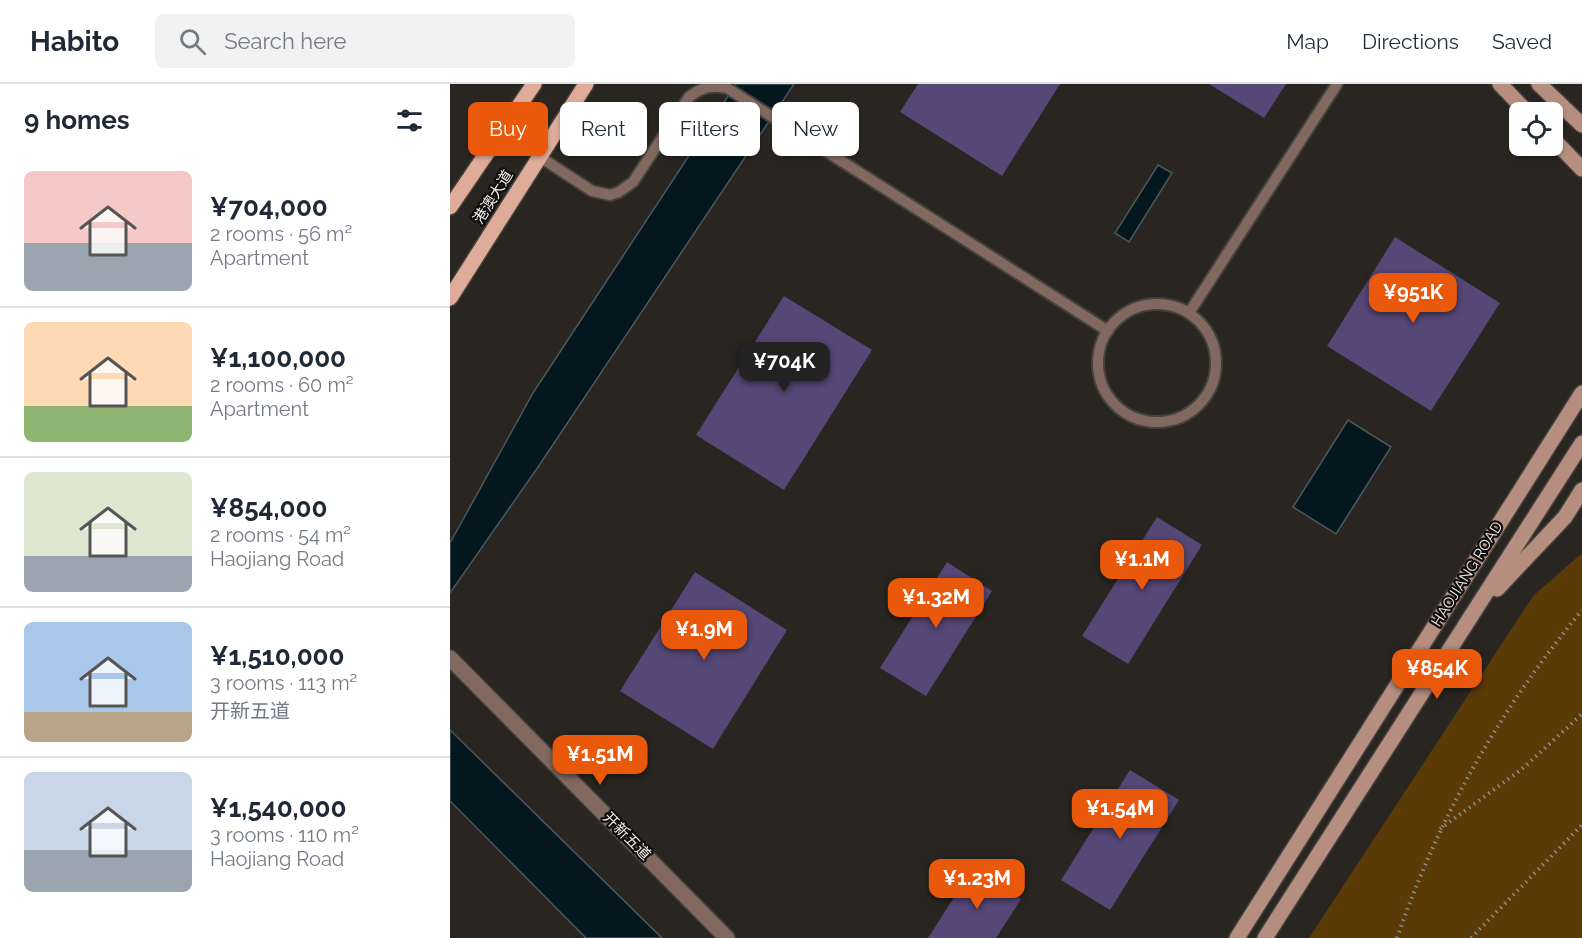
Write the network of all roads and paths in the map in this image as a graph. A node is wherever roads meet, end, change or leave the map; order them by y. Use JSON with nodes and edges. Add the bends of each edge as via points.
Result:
{"nodes":[{"id":1,"x":534,"y":84,"type":"edge"},
{"id":2,"x":586,"y":84,"type":"edge"},
{"id":3,"x":1337,"y":84,"type":"edge"},
{"id":4,"x":1500,"y":84,"type":"edge"},
{"id":5,"x":1539,"y":84,"type":"edge"},
{"id":6,"x":1517,"y":102,"type":"edge"},
{"id":7,"x":1582,"y":125,"type":"edge"},
{"id":8,"x":1563,"y":149,"type":"edge"},
{"id":9,"x":540,"y":157,"type":"junction"},
{"id":10,"x":1582,"y":169,"type":"edge"},
{"id":11,"x":450,"y":207,"type":"edge"},
{"id":12,"x":450,"y":298,"type":"edge"},
{"id":13,"x":1189,"y":313,"type":"junction"},
{"id":14,"x":1108,"y":331,"type":"junction"},
{"id":15,"x":1582,"y":393,"type":"edge"},
{"id":16,"x":1582,"y":443,"type":"edge"},
{"id":17,"x":1582,"y":490,"type":"edge"},
{"id":18,"x":1582,"y":610,"type":"edge"},
{"id":19,"x":1474,"y":612,"type":"junction"},
{"id":20,"x":450,"y":658,"type":"edge"},
{"id":21,"x":1582,"y":714,"type":"edge"},
{"id":22,"x":1582,"y":825,"type":"edge"},
{"id":23,"x":1439,"y":830,"type":"junction"},
{"id":24,"x":728,"y":938,"type":"edge"},
{"id":25,"x":1237,"y":938,"type":"edge"},
{"id":26,"x":1265,"y":938,"type":"edge"},
{"id":27,"x":1397,"y":938,"type":"edge"},
{"id":28,"x":1471,"y":938,"type":"edge"}],
"edges":[{"from":1,"to":11,"type":"main road","name":"港澳大道"},
{"from":2,"to":9,"type":"main road","name":"港澳大道"},
{"from":3,"to":13,"type":"lane"},
{"from":4,"to":6,"type":"main road"},
{"from":5,"to":7,"type":"main road"},
{"from":8,"to":10,"type":"main road"},
{"from":9,"to":12,"type":"main road","name":"港澳大道"},
{"from":9,"to":14,"type":"lane","via":[[592,191],[610,195],[619,192],[633,182],[689,96],[714,86],[727,88]]},
{"from":13,"to":14,"type":"lane","via":[[1160,304],[1145,305],[1118,319]]},
{"from":13,"to":14,"type":"lane","via":[[1210,337],[1216,352],[1216,369],[1204,399],[1192,410],[1170,420],[1145,420],[1130,415],[1106,393],[1098,362]]},
{"from":15,"to":25,"type":"main road","name":"HAOJIANG ROAD"},
{"from":16,"to":19,"type":"main road","name":"HAOJIANG ROAD"},
{"from":17,"to":19,"type":"main road","via":[[1565,518]]},
{"from":18,"to":23,"type":"path","via":[[1504,713]]},
{"from":19,"to":26,"type":"main road","name":"HAOJIANG ROAD"},
{"from":20,"to":24,"type":"street","name":"开新五道"},
{"from":21,"to":23,"type":"path","via":[[1522,769]]},
{"from":22,"to":28,"type":"path"},
{"from":23,"to":27,"type":"path"}]}
